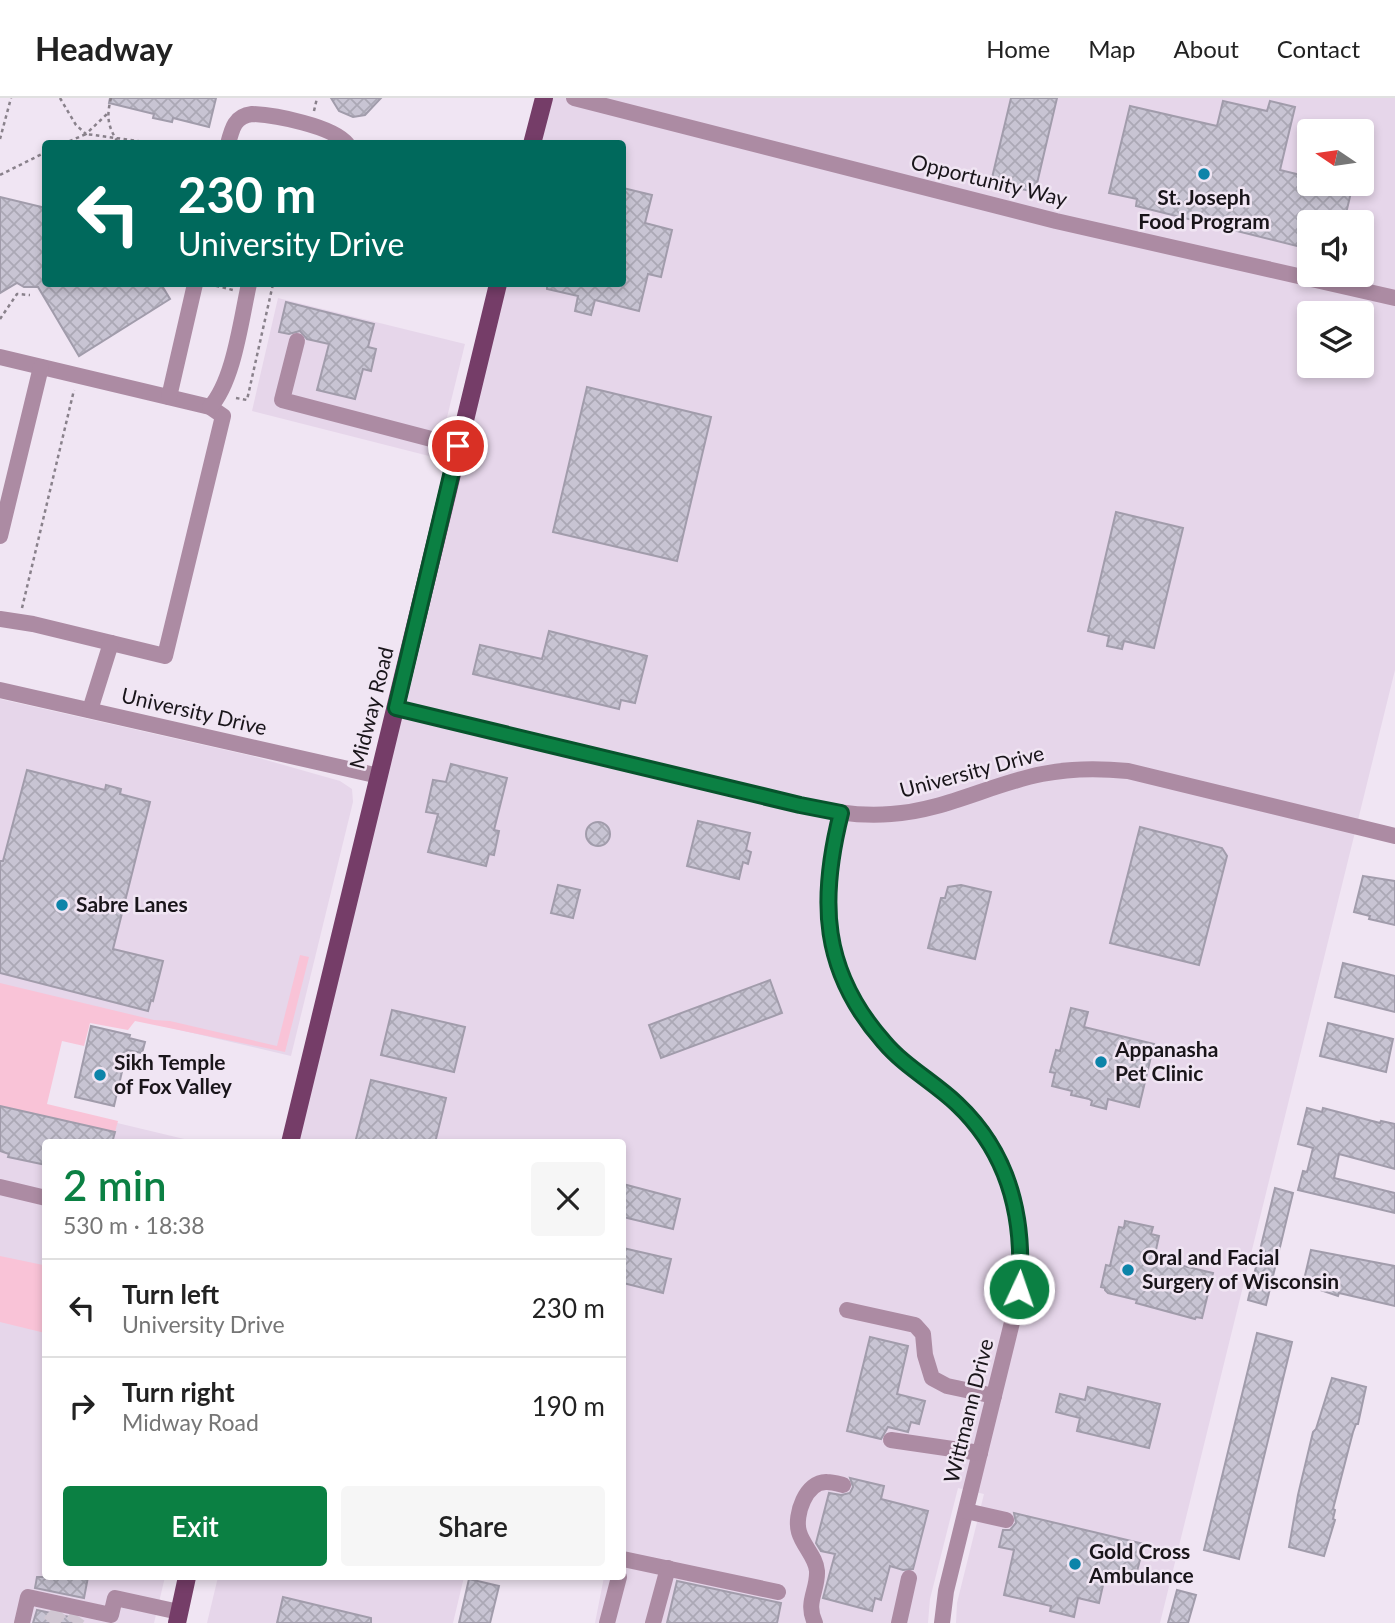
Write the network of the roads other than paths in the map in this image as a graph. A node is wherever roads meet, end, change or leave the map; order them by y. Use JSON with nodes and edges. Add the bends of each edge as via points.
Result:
{"nodes":[{"id":1,"x":544,"y":98,"type":"edge"},
{"id":2,"x":574,"y":98,"type":"edge"},
{"id":3,"x":229,"y":140,"type":"edge"},
{"id":4,"x":344,"y":140,"type":"edge"},
{"id":5,"x":533,"y":140,"type":"edge"},
{"id":6,"x":194,"y":287,"type":"edge"},
{"id":7,"x":497,"y":287,"type":"edge"},
{"id":8,"x":244,"y":288,"type":"edge"},
{"id":9,"x":1395,"y":298,"type":"edge"},
{"id":10,"x":298,"y":341,"type":"dead end"},
{"id":11,"x":0,"y":357,"type":"edge"},
{"id":12,"x":41,"y":367,"type":"junction"},
{"id":13,"x":169,"y":397,"type":"junction"},
{"id":14,"x":210,"y":407,"type":"junction"},
{"id":15,"x":458,"y":446,"type":"junction"},
{"id":16,"x":0,"y":537,"type":"edge"},
{"id":17,"x":0,"y":619,"type":"edge"},
{"id":18,"x":111,"y":643,"type":"junction"},
{"id":19,"x":0,"y":690,"type":"edge"},
{"id":20,"x":396,"y":708,"type":"junction"},
{"id":21,"x":90,"y":710,"type":"junction"},
{"id":22,"x":379,"y":776,"type":"junction"},
{"id":23,"x":841,"y":813,"type":"junction"},
{"id":24,"x":1395,"y":836,"type":"edge"},
{"id":25,"x":291,"y":1139,"type":"edge"},
{"id":26,"x":0,"y":1187,"type":"edge"},
{"id":27,"x":42,"y":1197,"type":"edge"},
{"id":28,"x":847,"y":1310,"type":"dead end"},
{"id":29,"x":994,"y":1396,"type":"junction"},
{"id":30,"x":891,"y":1440,"type":"dead end"},
{"id":31,"x":980,"y":1453,"type":"junction"},
{"id":32,"x":843,"y":1485,"type":"dead end"},
{"id":33,"x":966,"y":1511,"type":"junction"},
{"id":34,"x":1006,"y":1521,"type":"dead end"},
{"id":35,"x":626,"y":1560,"type":"edge"},
{"id":36,"x":668,"y":1568,"type":"junction"},
{"id":37,"x":909,"y":1578,"type":"dead end"},
{"id":38,"x":186,"y":1580,"type":"edge"},
{"id":39,"x":618,"y":1580,"type":"edge"},
{"id":40,"x":778,"y":1592,"type":"dead end"},
{"id":41,"x":178,"y":1617,"type":"edge"},
{"id":42,"x":110,"y":1619,"type":"edge"},
{"id":43,"x":22,"y":1623,"type":"edge"},
{"id":44,"x":607,"y":1623,"type":"edge"},
{"id":45,"x":653,"y":1623,"type":"edge"},
{"id":46,"x":815,"y":1623,"type":"edge"},
{"id":47,"x":899,"y":1623,"type":"edge"},
{"id":48,"x":942,"y":1623,"type":"edge"}],
"edges":[{"from":1,"to":5,"type":"main road"},
{"from":2,"to":9,"type":"street","name":"Opportunity Way","via":[[1056,221]]},
{"from":3,"to":4,"type":"street","via":[[236,121],[256,114],[327,130]]},
{"from":6,"to":13,"type":"street"},
{"from":7,"to":15,"type":"main road","name":"Midway Road"},
{"from":8,"to":14,"type":"street","via":[[227,378]]},
{"from":10,"to":15,"type":"street","via":[[282,400]]},
{"from":11,"to":12,"type":"street"},
{"from":12,"to":13,"type":"street"},
{"from":12,"to":16,"type":"street"},
{"from":13,"to":14,"type":"street"},
{"from":14,"to":18,"type":"street","via":[[223,416],[165,656]]},
{"from":15,"to":20,"type":"main road","name":"Midway Road"},
{"from":17,"to":18,"type":"street"},
{"from":18,"to":21,"type":"street"},
{"from":19,"to":21,"type":"street","name":"University Drive"},
{"from":20,"to":22,"type":"main road","name":"Midway Road"},
{"from":20,"to":23,"type":"street","name":"University Drive"},
{"from":21,"to":22,"type":"street","name":"University Drive"},
{"from":22,"to":25,"type":"main road","name":"Midway Road"},
{"from":23,"to":24,"type":"street","name":"University Drive","via":[[916,811],[1039,774],[1097,768],[1128,771]]},
{"from":23,"to":29,"type":"street","name":"Wittmann Drive","via":[[827,901],[840,971],[853,999],[885,1044],[959,1105],[980,1129],[1008,1180],[1017,1209],[1019,1289]]},
{"from":26,"to":27,"type":"street"},
{"from":28,"to":29,"type":"street","via":[[915,1325],[923,1334],[932,1378],[947,1386]]},
{"from":29,"to":31,"type":"street","name":"Wittmann Drive"},
{"from":30,"to":31,"type":"street"},
{"from":31,"to":33,"type":"street","name":"Wittmann Drive"},
{"from":32,"to":46,"type":"street","via":[[826,1481],[817,1485],[799,1511],[797,1528],[818,1574],[810,1612]]},
{"from":33,"to":34,"type":"street"},
{"from":33,"to":48,"type":"street","name":"Wittmann Drive"},
{"from":35,"to":36,"type":"street"},
{"from":36,"to":40,"type":"street"},
{"from":36,"to":45,"type":"street"},
{"from":37,"to":47,"type":"street"},
{"from":38,"to":41,"type":"main road"},
{"from":39,"to":44,"type":"street"},
{"from":41,"to":42,"type":"street","via":[[115,1598]]},
{"from":42,"to":43,"type":"street","via":[[28,1597]]}]}
